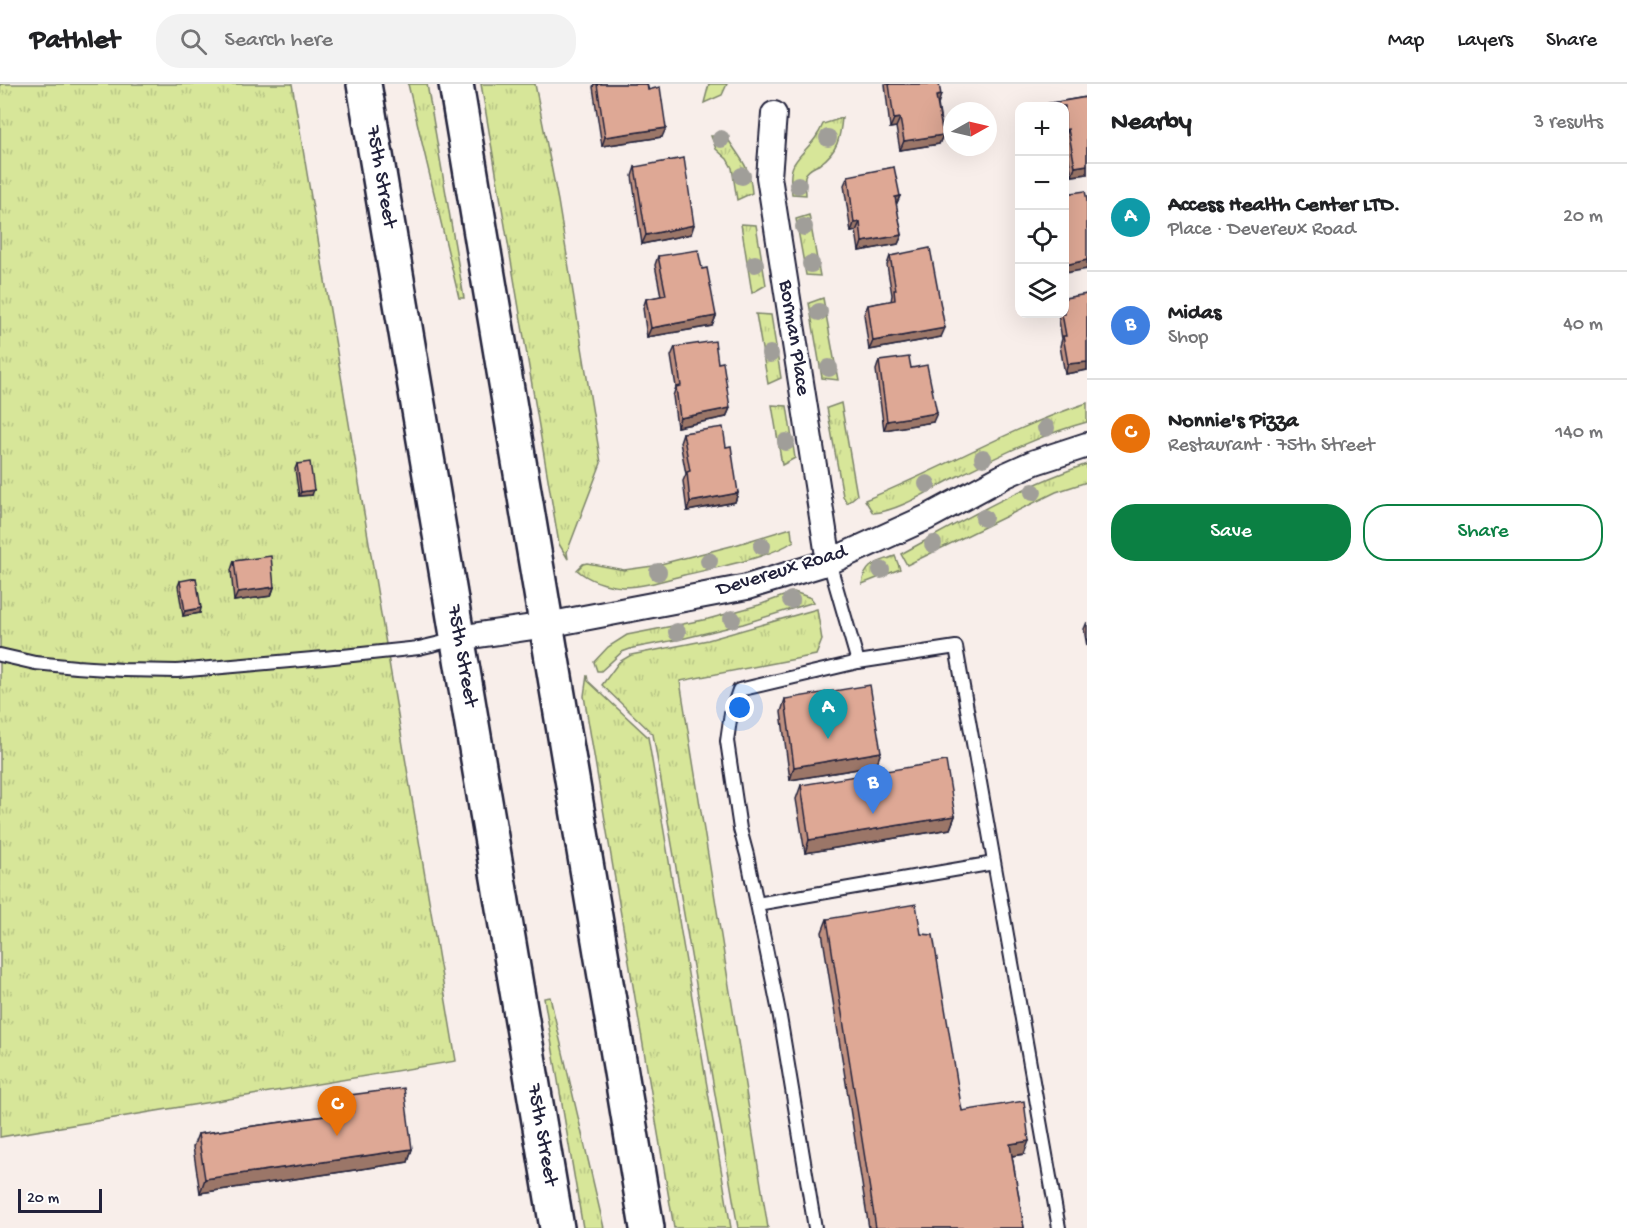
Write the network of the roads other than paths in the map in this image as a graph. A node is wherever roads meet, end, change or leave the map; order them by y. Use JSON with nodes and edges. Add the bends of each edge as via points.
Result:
{"nodes":[{"id":1,"x":364,"y":84,"type":"edge"},
{"id":2,"x":456,"y":84,"type":"edge"},
{"id":3,"x":774,"y":114,"type":"dead end"},
{"id":4,"x":1087,"y":445,"type":"edge"},
{"id":5,"x":829,"y":562,"type":"junction"},
{"id":6,"x":547,"y":625,"type":"junction"},
{"id":7,"x":458,"y":638,"type":"junction"},
{"id":8,"x":0,"y":655,"type":"edge"},
{"id":9,"x":858,"y":662,"type":"junction"},
{"id":10,"x":994,"y":863,"type":"junction"},
{"id":11,"x":757,"y":904,"type":"junction"},
{"id":12,"x":557,"y":1228,"type":"edge"},
{"id":13,"x":647,"y":1228,"type":"edge"},
{"id":14,"x":815,"y":1228,"type":"edge"},
{"id":15,"x":1059,"y":1228,"type":"edge"}],
"edges":[{"from":1,"to":7,"type":"main road","name":"75th Street"},
{"from":2,"to":6,"type":"main road"},
{"from":3,"to":5,"type":"street","name":"Borman Place","via":[[769,177]]},
{"from":4,"to":5,"type":"street","name":"Devereux Road","via":[[1006,475],[928,517]]},
{"from":5,"to":6,"type":"street","name":"Devereux Road","via":[[747,587]]},
{"from":5,"to":9,"type":"lane"},
{"from":6,"to":7,"type":"street","name":"Devereux Road"},
{"from":6,"to":13,"type":"main road"},
{"from":7,"to":8,"type":"lane","via":[[419,648],[177,671],[66,666]]},
{"from":7,"to":12,"type":"main road","name":"75th Street"},
{"from":9,"to":10,"type":"lane","via":[[956,647]]},
{"from":9,"to":11,"type":"lane","via":[[739,690],[730,713],[727,741],[740,829]]},
{"from":10,"to":11,"type":"lane"},
{"from":10,"to":15,"type":"lane"},
{"from":11,"to":14,"type":"lane"}]}
